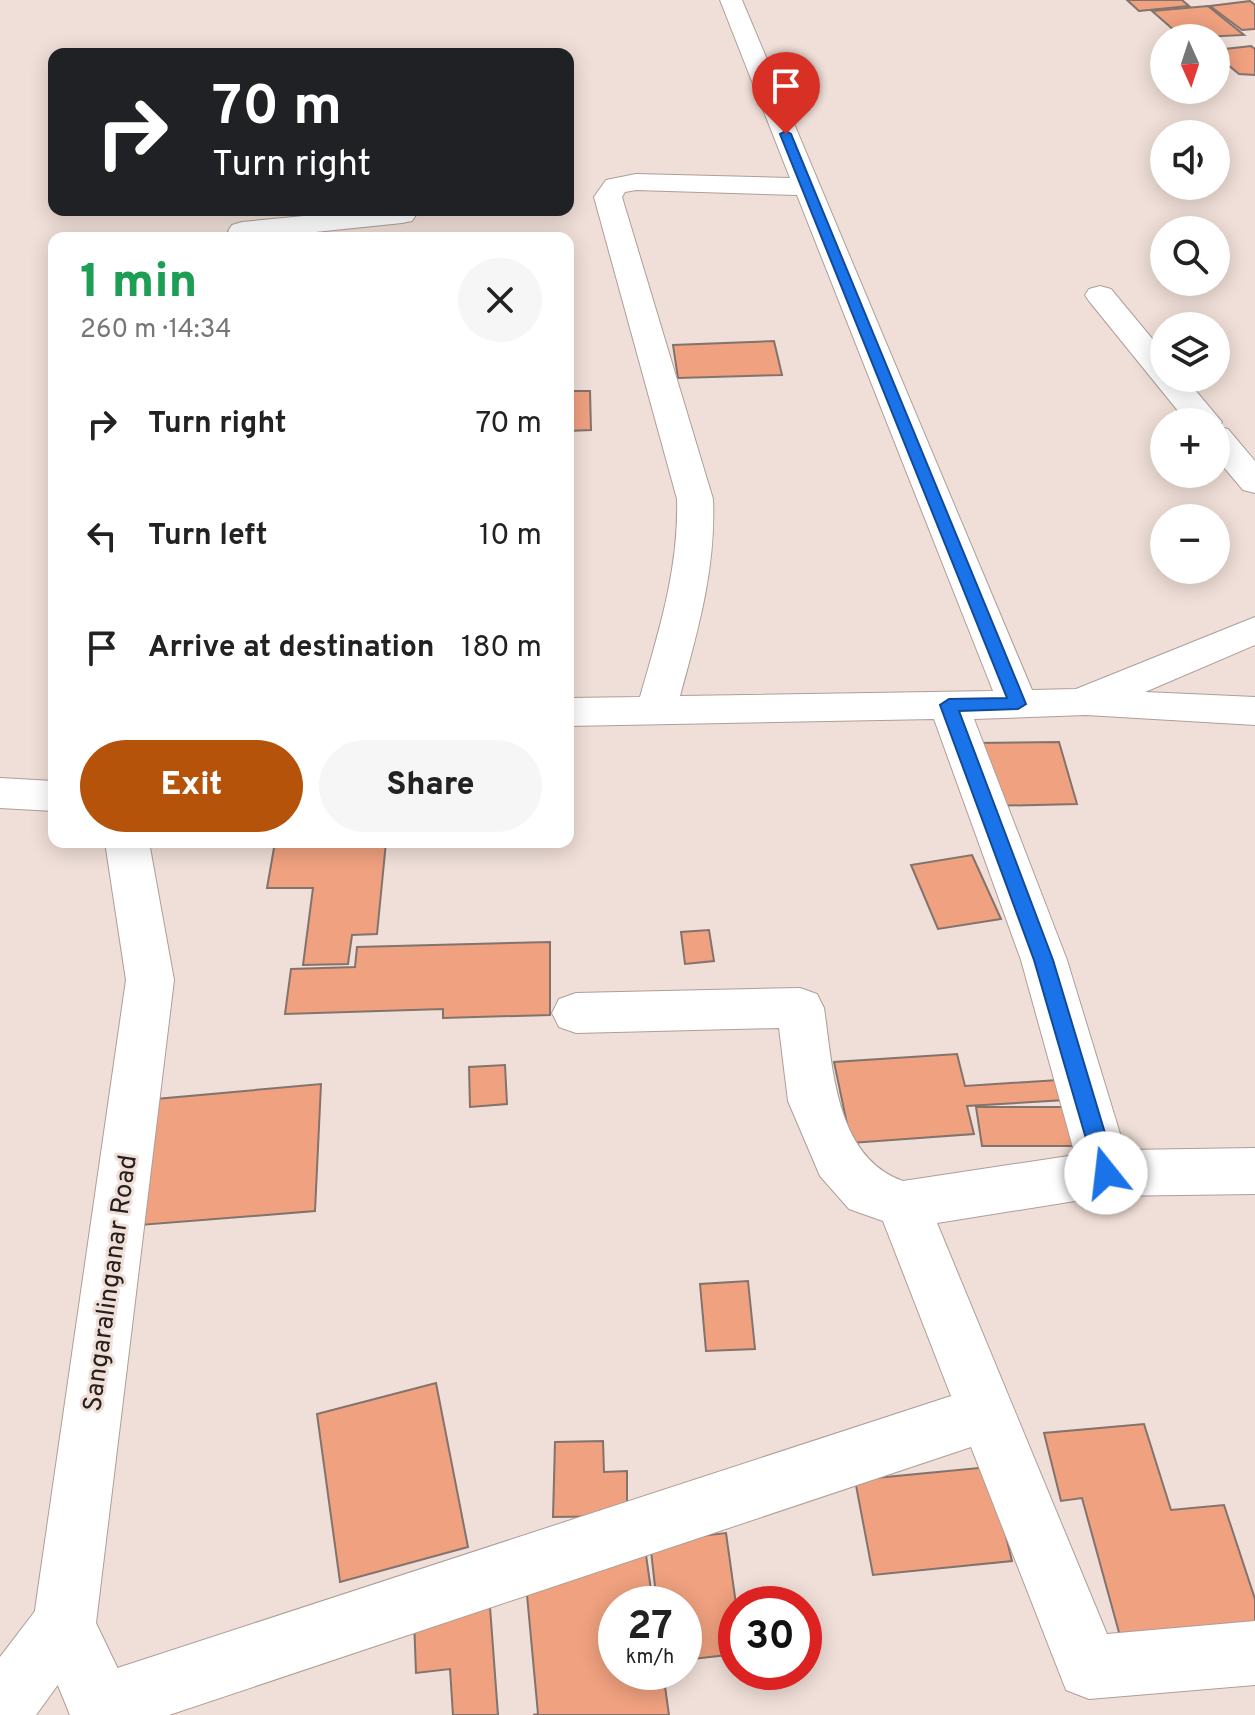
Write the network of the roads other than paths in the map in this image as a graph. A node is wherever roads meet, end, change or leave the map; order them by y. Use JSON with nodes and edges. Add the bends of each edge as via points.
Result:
{"nodes":[{"id":1,"x":731,"y":0,"type":"edge"},
{"id":2,"x":808,"y":187,"type":"junction"},
{"id":3,"x":388,"y":216,"type":"edge"},
{"id":4,"x":243,"y":226,"type":"edge"},
{"id":5,"x":1100,"y":295,"type":"dead end"},
{"id":6,"x":1150,"y":356,"type":"edge"},
{"id":7,"x":1180,"y":392,"type":"edge"},
{"id":8,"x":1193,"y":408,"type":"edge"},
{"id":9,"x":1230,"y":453,"type":"edge"},
{"id":10,"x":1255,"y":483,"type":"edge"},
{"id":11,"x":1255,"y":630,"type":"edge"},
{"id":12,"x":1081,"y":703,"type":"junction"},
{"id":13,"x":1018,"y":704,"type":"junction"},
{"id":14,"x":949,"y":705,"type":"junction"},
{"id":15,"x":656,"y":710,"type":"junction"},
{"id":16,"x":1255,"y":711,"type":"edge"},
{"id":17,"x":574,"y":712,"type":"edge"},
{"id":18,"x":0,"y":793,"type":"edge"},
{"id":19,"x":48,"y":796,"type":"edge"},
{"id":20,"x":128,"y":848,"type":"edge"},
{"id":21,"x":576,"y":1013,"type":"dead end"},
{"id":22,"x":1255,"y":1171,"type":"edge"},
{"id":23,"x":1106,"y":1173,"type":"junction"},
{"id":24,"x":903,"y":1205,"type":"junction"},
{"id":25,"x":986,"y":1413,"type":"junction"},
{"id":26,"x":64,"y":1624,"type":"junction"},
{"id":27,"x":1255,"y":1653,"type":"edge"},
{"id":28,"x":0,"y":1710,"type":"edge"},
{"id":29,"x":103,"y":1710,"type":"edge"}],
"edges":[{"from":1,"to":2,"type":"street"},
{"from":2,"to":13,"type":"street"},
{"from":2,"to":15,"type":"street","via":[[636,182],[616,186],[608,197],[695,499],[693,575]]},
{"from":3,"to":4,"type":"street"},
{"from":5,"to":6,"type":"street"},
{"from":7,"to":8,"type":"street"},
{"from":9,"to":10,"type":"street"},
{"from":11,"to":12,"type":"street"},
{"from":12,"to":13,"type":"street"},
{"from":12,"to":16,"type":"street"},
{"from":13,"to":14,"type":"street"},
{"from":14,"to":15,"type":"street"},
{"from":14,"to":23,"type":"street","via":[[1044,960]]},
{"from":15,"to":17,"type":"street"},
{"from":18,"to":19,"type":"street"},
{"from":20,"to":26,"type":"street","name":"Sangaralinganar Road","via":[[150,980]]},
{"from":21,"to":24,"type":"street","via":[[800,1008],[813,1101],[838,1160],[867,1192]]},
{"from":22,"to":23,"type":"street"},
{"from":23,"to":24,"type":"street"},
{"from":24,"to":25,"type":"street"},
{"from":25,"to":27,"type":"street","via":[[1089,1667]]},
{"from":25,"to":29,"type":"street"},
{"from":26,"to":28,"type":"street"},
{"from":26,"to":29,"type":"street"}]}
